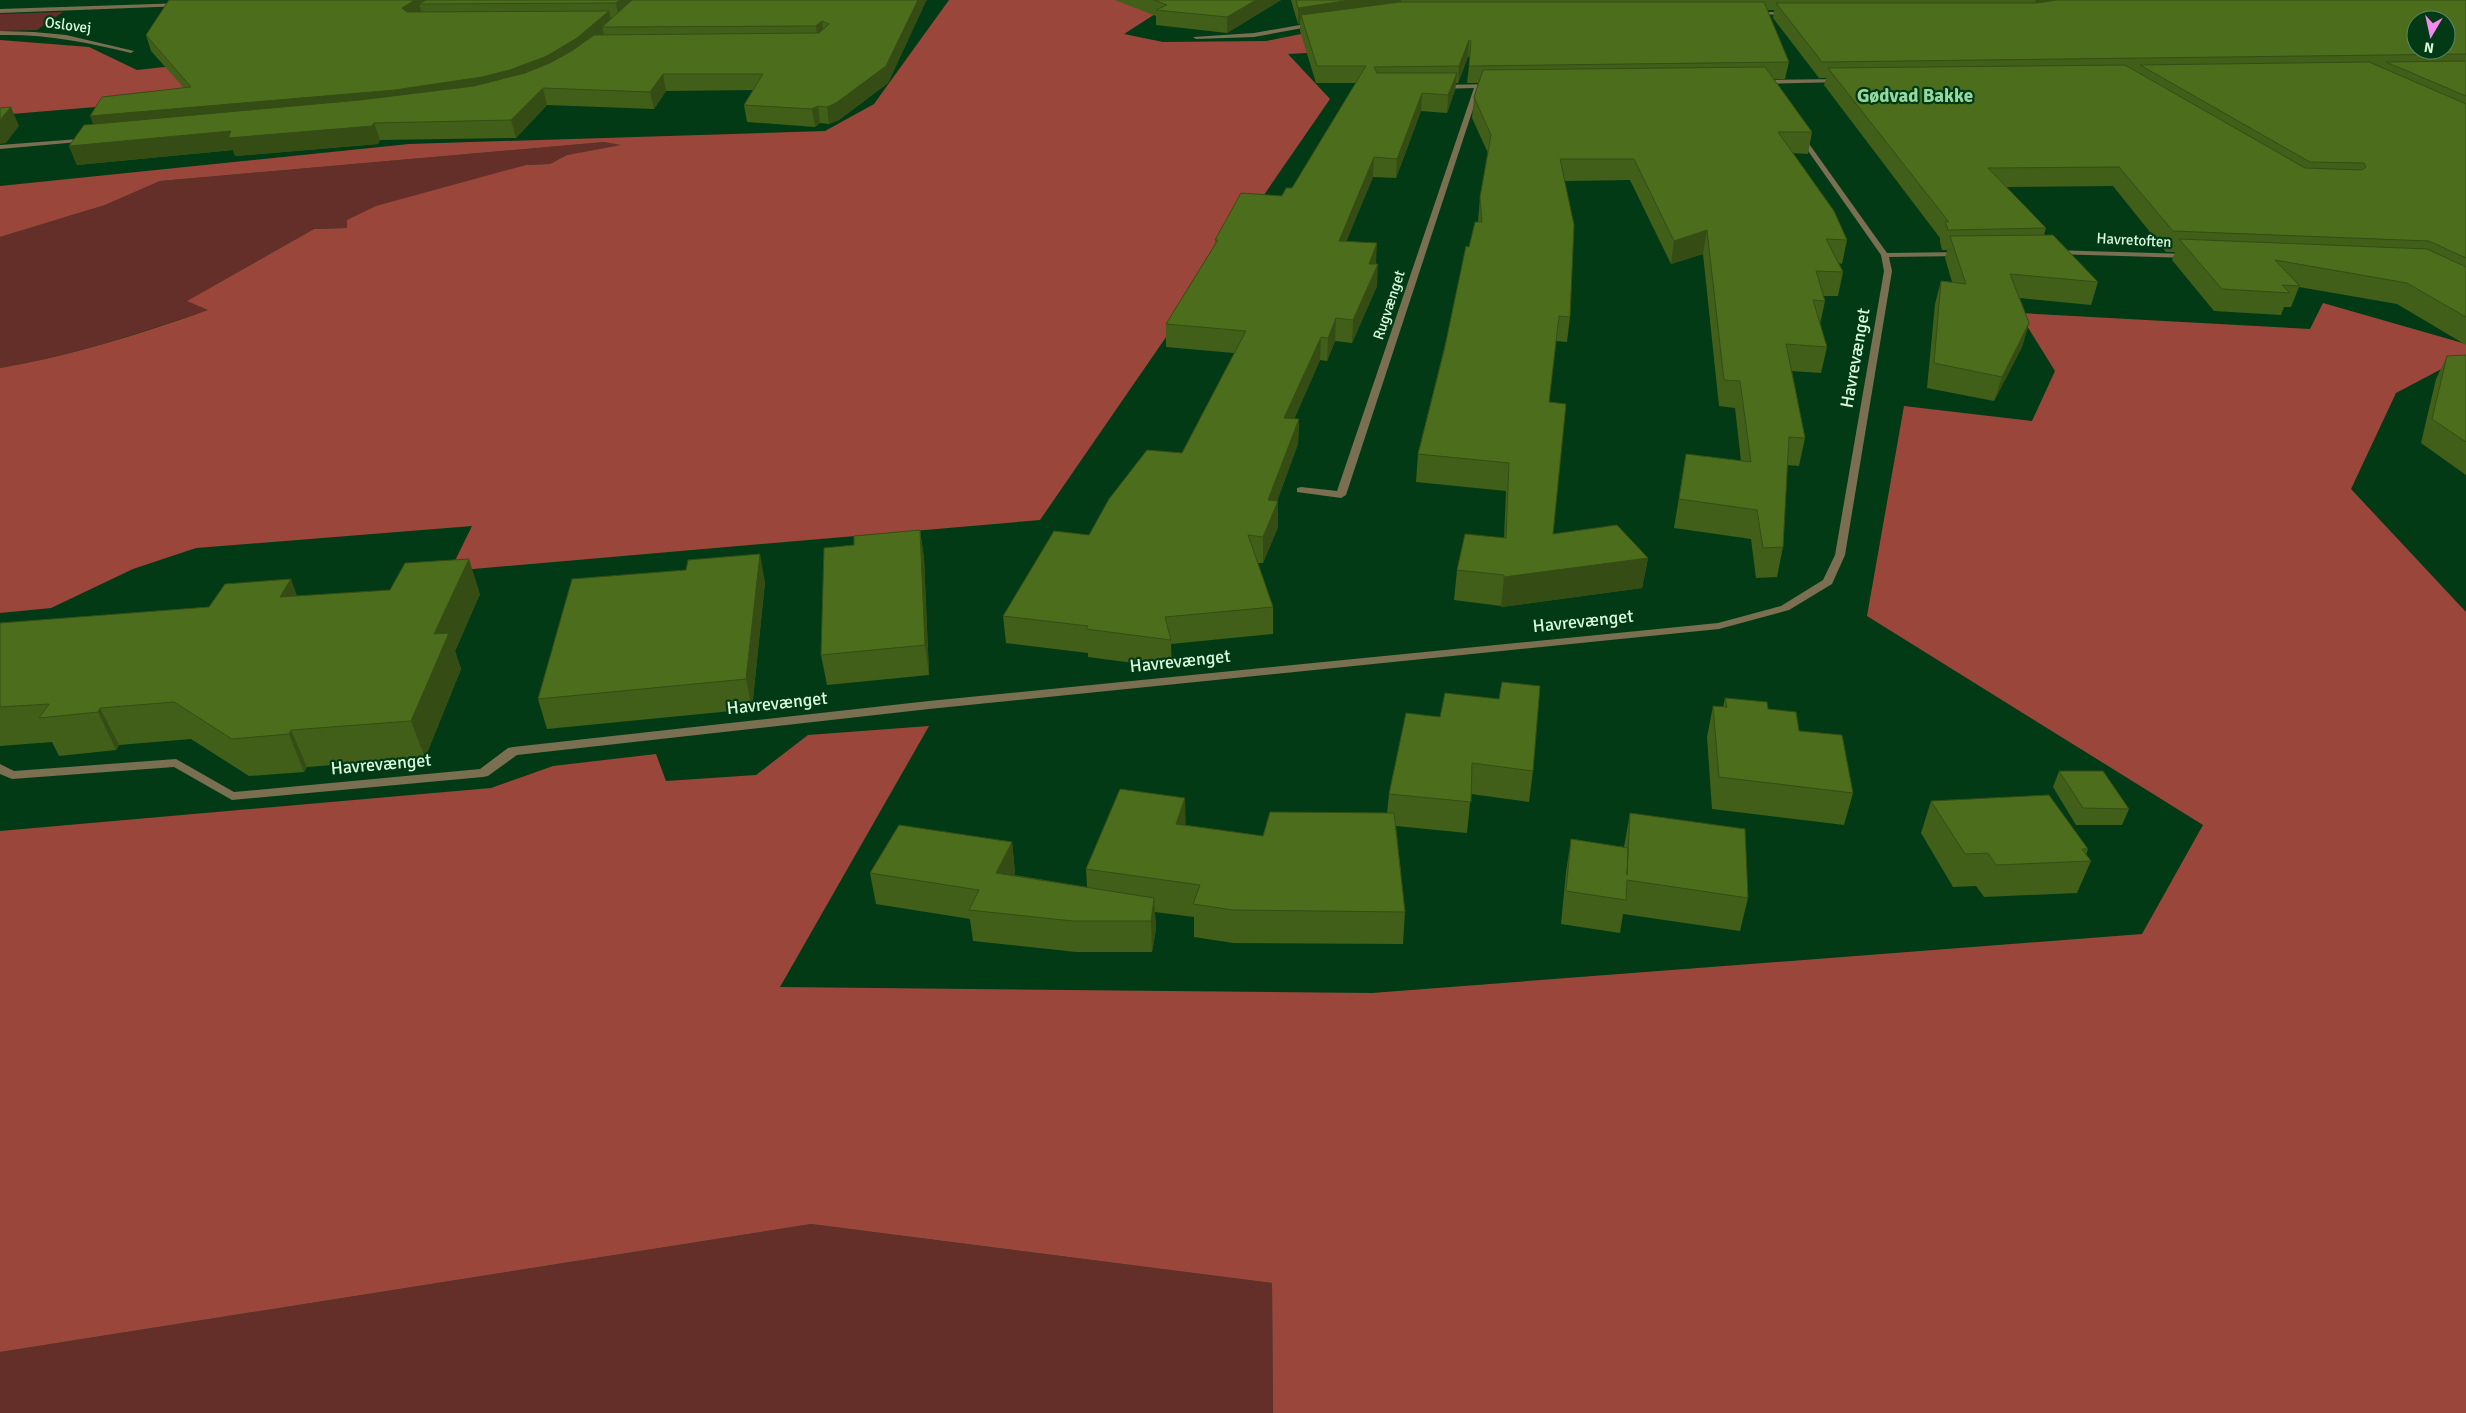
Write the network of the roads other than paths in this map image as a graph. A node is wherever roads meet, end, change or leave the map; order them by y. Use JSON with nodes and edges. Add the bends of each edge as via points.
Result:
{"nodes":[{"id":1,"x":194,"y":3,"type":"edge"},
{"id":2,"x":0,"y":11,"type":"edge"},
{"id":3,"x":1747,"y":14,"type":"edge"},
{"id":4,"x":1796,"y":14,"type":"edge"},
{"id":5,"x":1321,"y":24,"type":"edge"},
{"id":6,"x":0,"y":33,"type":"edge"},
{"id":7,"x":1196,"y":37,"type":"edge"},
{"id":8,"x":132,"y":51,"type":"dead end"},
{"id":9,"x":1852,"y":81,"type":"edge"},
{"id":10,"x":1762,"y":85,"type":"edge"},
{"id":11,"x":1506,"y":86,"type":"edge"},
{"id":12,"x":1431,"y":87,"type":"edge"},
{"id":13,"x":1476,"y":87,"type":"junction"},
{"id":14,"x":1791,"y":122,"type":"edge"},
{"id":15,"x":98,"y":138,"type":"edge"},
{"id":16,"x":0,"y":148,"type":"edge"},
{"id":17,"x":2044,"y":252,"type":"edge"},
{"id":18,"x":1975,"y":254,"type":"edge"},
{"id":19,"x":1885,"y":255,"type":"junction"},
{"id":20,"x":2200,"y":257,"type":"edge"},
{"id":21,"x":1301,"y":490,"type":"dead end"},
{"id":22,"x":0,"y":768,"type":"edge"}],
"edges":[{"from":1,"to":2,"type":"street","name":"Oslovej"},
{"from":3,"to":4,"type":"street"},
{"from":5,"to":7,"type":"street","via":[[1254,35]]},
{"from":6,"to":8,"type":"street","name":"Oslovej","via":[[82,38]]},
{"from":9,"to":10,"type":"street"},
{"from":11,"to":13,"type":"street"},
{"from":12,"to":13,"type":"street"},
{"from":13,"to":21,"type":"street","name":"Rugvænget","via":[[1341,495]]},
{"from":14,"to":19,"type":"street"},
{"from":15,"to":16,"type":"street"},
{"from":17,"to":20,"type":"street","name":"Havretoften"},
{"from":18,"to":19,"type":"street"},
{"from":19,"to":22,"type":"street","name":"Havrevænget","via":[[1888,271],[1840,555],[1834,569],[1828,582],[1785,608],[1719,626],[929,705],[513,751],[482,773],[232,796],[176,763],[12,775]]}]}
